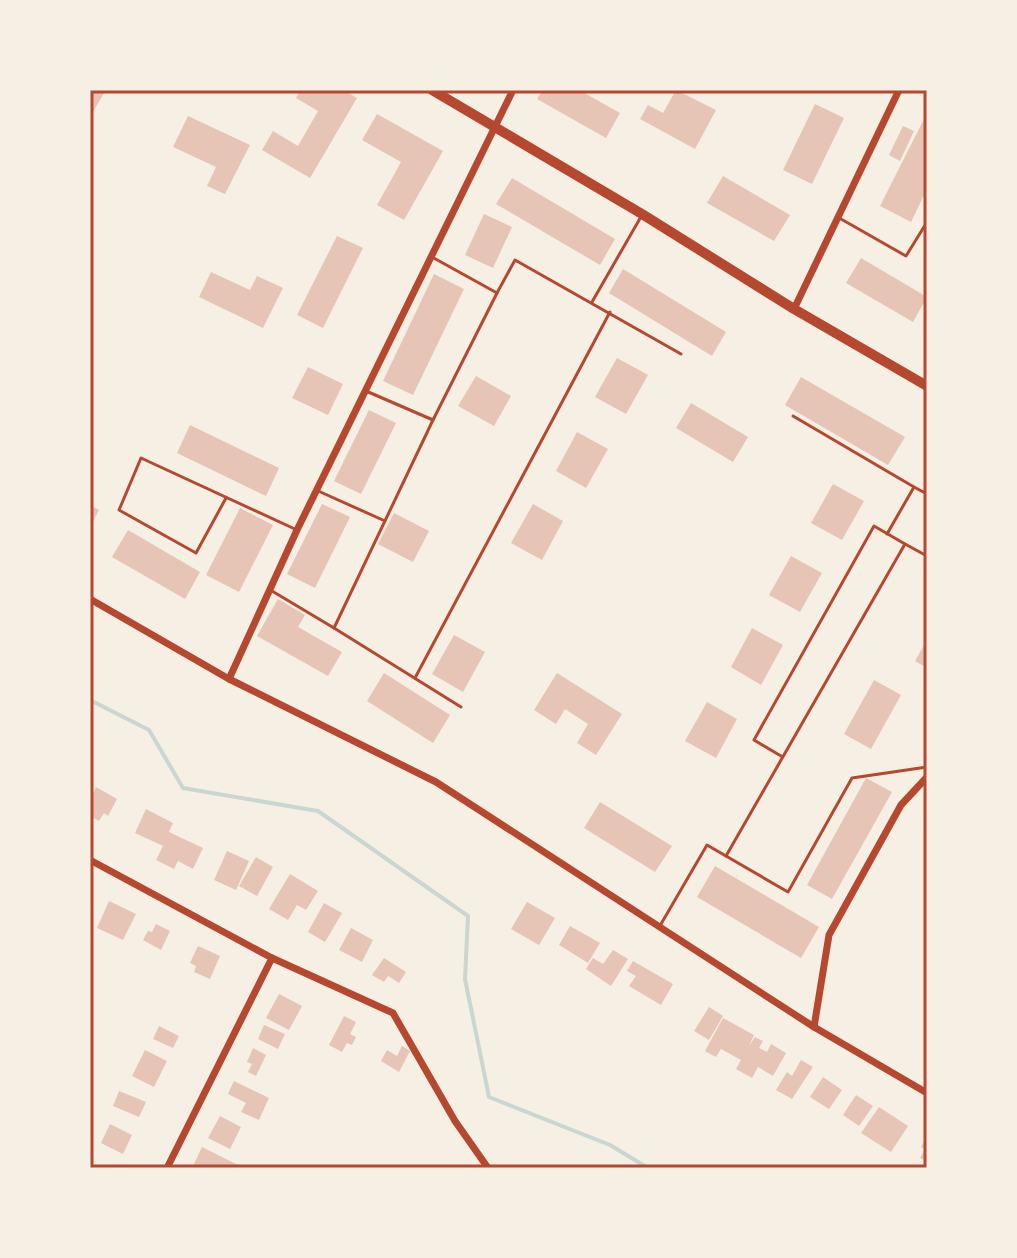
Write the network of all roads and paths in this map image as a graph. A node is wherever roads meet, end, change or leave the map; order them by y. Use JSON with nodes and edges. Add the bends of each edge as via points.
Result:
{"nodes":[{"id":1,"x":432,"y":90,"type":"edge"},
{"id":2,"x":513,"y":90,"type":"edge"},
{"id":3,"x":899,"y":90,"type":"edge"},
{"id":4,"x":496,"y":127,"type":"junction"},
{"id":5,"x":642,"y":214,"type":"junction"},
{"id":6,"x":837,"y":217,"type":"junction"},
{"id":7,"x":927,"y":222,"type":"edge"},
{"id":8,"x":921,"y":233,"type":"junction"},
{"id":9,"x":927,"y":237,"type":"edge"},
{"id":10,"x":432,"y":257,"type":"junction"},
{"id":11,"x":497,"y":293,"type":"junction"},
{"id":12,"x":592,"y":302,"type":"junction"},
{"id":13,"x":794,"y":309,"type":"junction"},
{"id":14,"x":610,"y":312,"type":"junction"},
{"id":15,"x":681,"y":354,"type":"dead end"},
{"id":16,"x":927,"y":386,"type":"edge"},
{"id":17,"x":366,"y":390,"type":"junction"},
{"id":18,"x":793,"y":416,"type":"dead end"},
{"id":19,"x":433,"y":420,"type":"junction"},
{"id":20,"x":914,"y":487,"type":"junction"},
{"id":21,"x":316,"y":490,"type":"junction"},
{"id":22,"x":927,"y":494,"type":"edge"},
{"id":23,"x":226,"y":498,"type":"junction"},
{"id":24,"x":385,"y":521,"type":"junction"},
{"id":25,"x":297,"y":530,"type":"junction"},
{"id":26,"x":887,"y":534,"type":"junction"},
{"id":27,"x":905,"y":544,"type":"junction"},
{"id":28,"x":927,"y":556,"type":"edge"},
{"id":29,"x":269,"y":589,"type":"junction"},
{"id":30,"x":90,"y":599,"type":"edge"},
{"id":31,"x":334,"y":628,"type":"junction"},
{"id":32,"x":415,"y":678,"type":"junction"},
{"id":33,"x":229,"y":679,"type":"junction"},
{"id":34,"x":461,"y":707,"type":"dead end"},
{"id":35,"x":782,"y":757,"type":"junction"},
{"id":36,"x":927,"y":767,"type":"edge"},
{"id":37,"x":927,"y":777,"type":"edge"},
{"id":38,"x":726,"y":856,"type":"junction"},
{"id":39,"x":90,"y":860,"type":"edge"},
{"id":40,"x":660,"y":927,"type":"junction"},
{"id":41,"x":272,"y":958,"type":"junction"},
{"id":42,"x":814,"y":1027,"type":"junction"},
{"id":43,"x":927,"y":1093,"type":"edge"},
{"id":44,"x":167,"y":1168,"type":"edge"},
{"id":45,"x":488,"y":1168,"type":"edge"}],
"edges":[{"from":1,"to":4,"type":"main road"},
{"from":2,"to":4,"type":"street"},
{"from":3,"to":6,"type":"street"},
{"from":4,"to":5,"type":"main road"},
{"from":4,"to":10,"type":"street"},
{"from":5,"to":12,"type":"lane"},
{"from":5,"to":13,"type":"main road"},
{"from":6,"to":8,"type":"lane","via":[[906,256]]},
{"from":6,"to":13,"type":"street"},
{"from":7,"to":8,"type":"lane"},
{"from":8,"to":9,"type":"lane"},
{"from":10,"to":11,"type":"lane"},
{"from":10,"to":17,"type":"street"},
{"from":11,"to":12,"type":"lane","via":[[515,260]]},
{"from":11,"to":19,"type":"lane"},
{"from":12,"to":14,"type":"lane"},
{"from":13,"to":16,"type":"main road"},
{"from":14,"to":15,"type":"lane"},
{"from":14,"to":32,"type":"lane"},
{"from":17,"to":19,"type":"lane"},
{"from":17,"to":21,"type":"street"},
{"from":18,"to":20,"type":"lane"},
{"from":19,"to":24,"type":"lane"},
{"from":20,"to":22,"type":"lane"},
{"from":20,"to":26,"type":"lane"},
{"from":21,"to":24,"type":"lane"},
{"from":21,"to":25,"type":"street"},
{"from":23,"to":23,"type":"lane","via":[[141,458],[119,510],[196,553]]},
{"from":23,"to":25,"type":"lane"},
{"from":24,"to":31,"type":"lane"},
{"from":25,"to":29,"type":"street"},
{"from":26,"to":27,"type":"lane"},
{"from":26,"to":35,"type":"lane","via":[[874,526],[754,740]]},
{"from":27,"to":28,"type":"lane"},
{"from":27,"to":35,"type":"lane"},
{"from":29,"to":31,"type":"lane"},
{"from":29,"to":33,"type":"street"},
{"from":30,"to":33,"type":"street"},
{"from":31,"to":32,"type":"lane"},
{"from":32,"to":34,"type":"lane"},
{"from":33,"to":40,"type":"street","via":[[436,782]]},
{"from":35,"to":38,"type":"lane"},
{"from":36,"to":38,"type":"lane","via":[[852,778],[788,892]]},
{"from":37,"to":42,"type":"street","via":[[901,805],[829,935]]},
{"from":38,"to":40,"type":"lane","via":[[707,845]]},
{"from":39,"to":41,"type":"street"},
{"from":40,"to":42,"type":"street"},
{"from":41,"to":44,"type":"street"},
{"from":41,"to":45,"type":"street","via":[[393,1013]]},
{"from":42,"to":43,"type":"street"}]}
